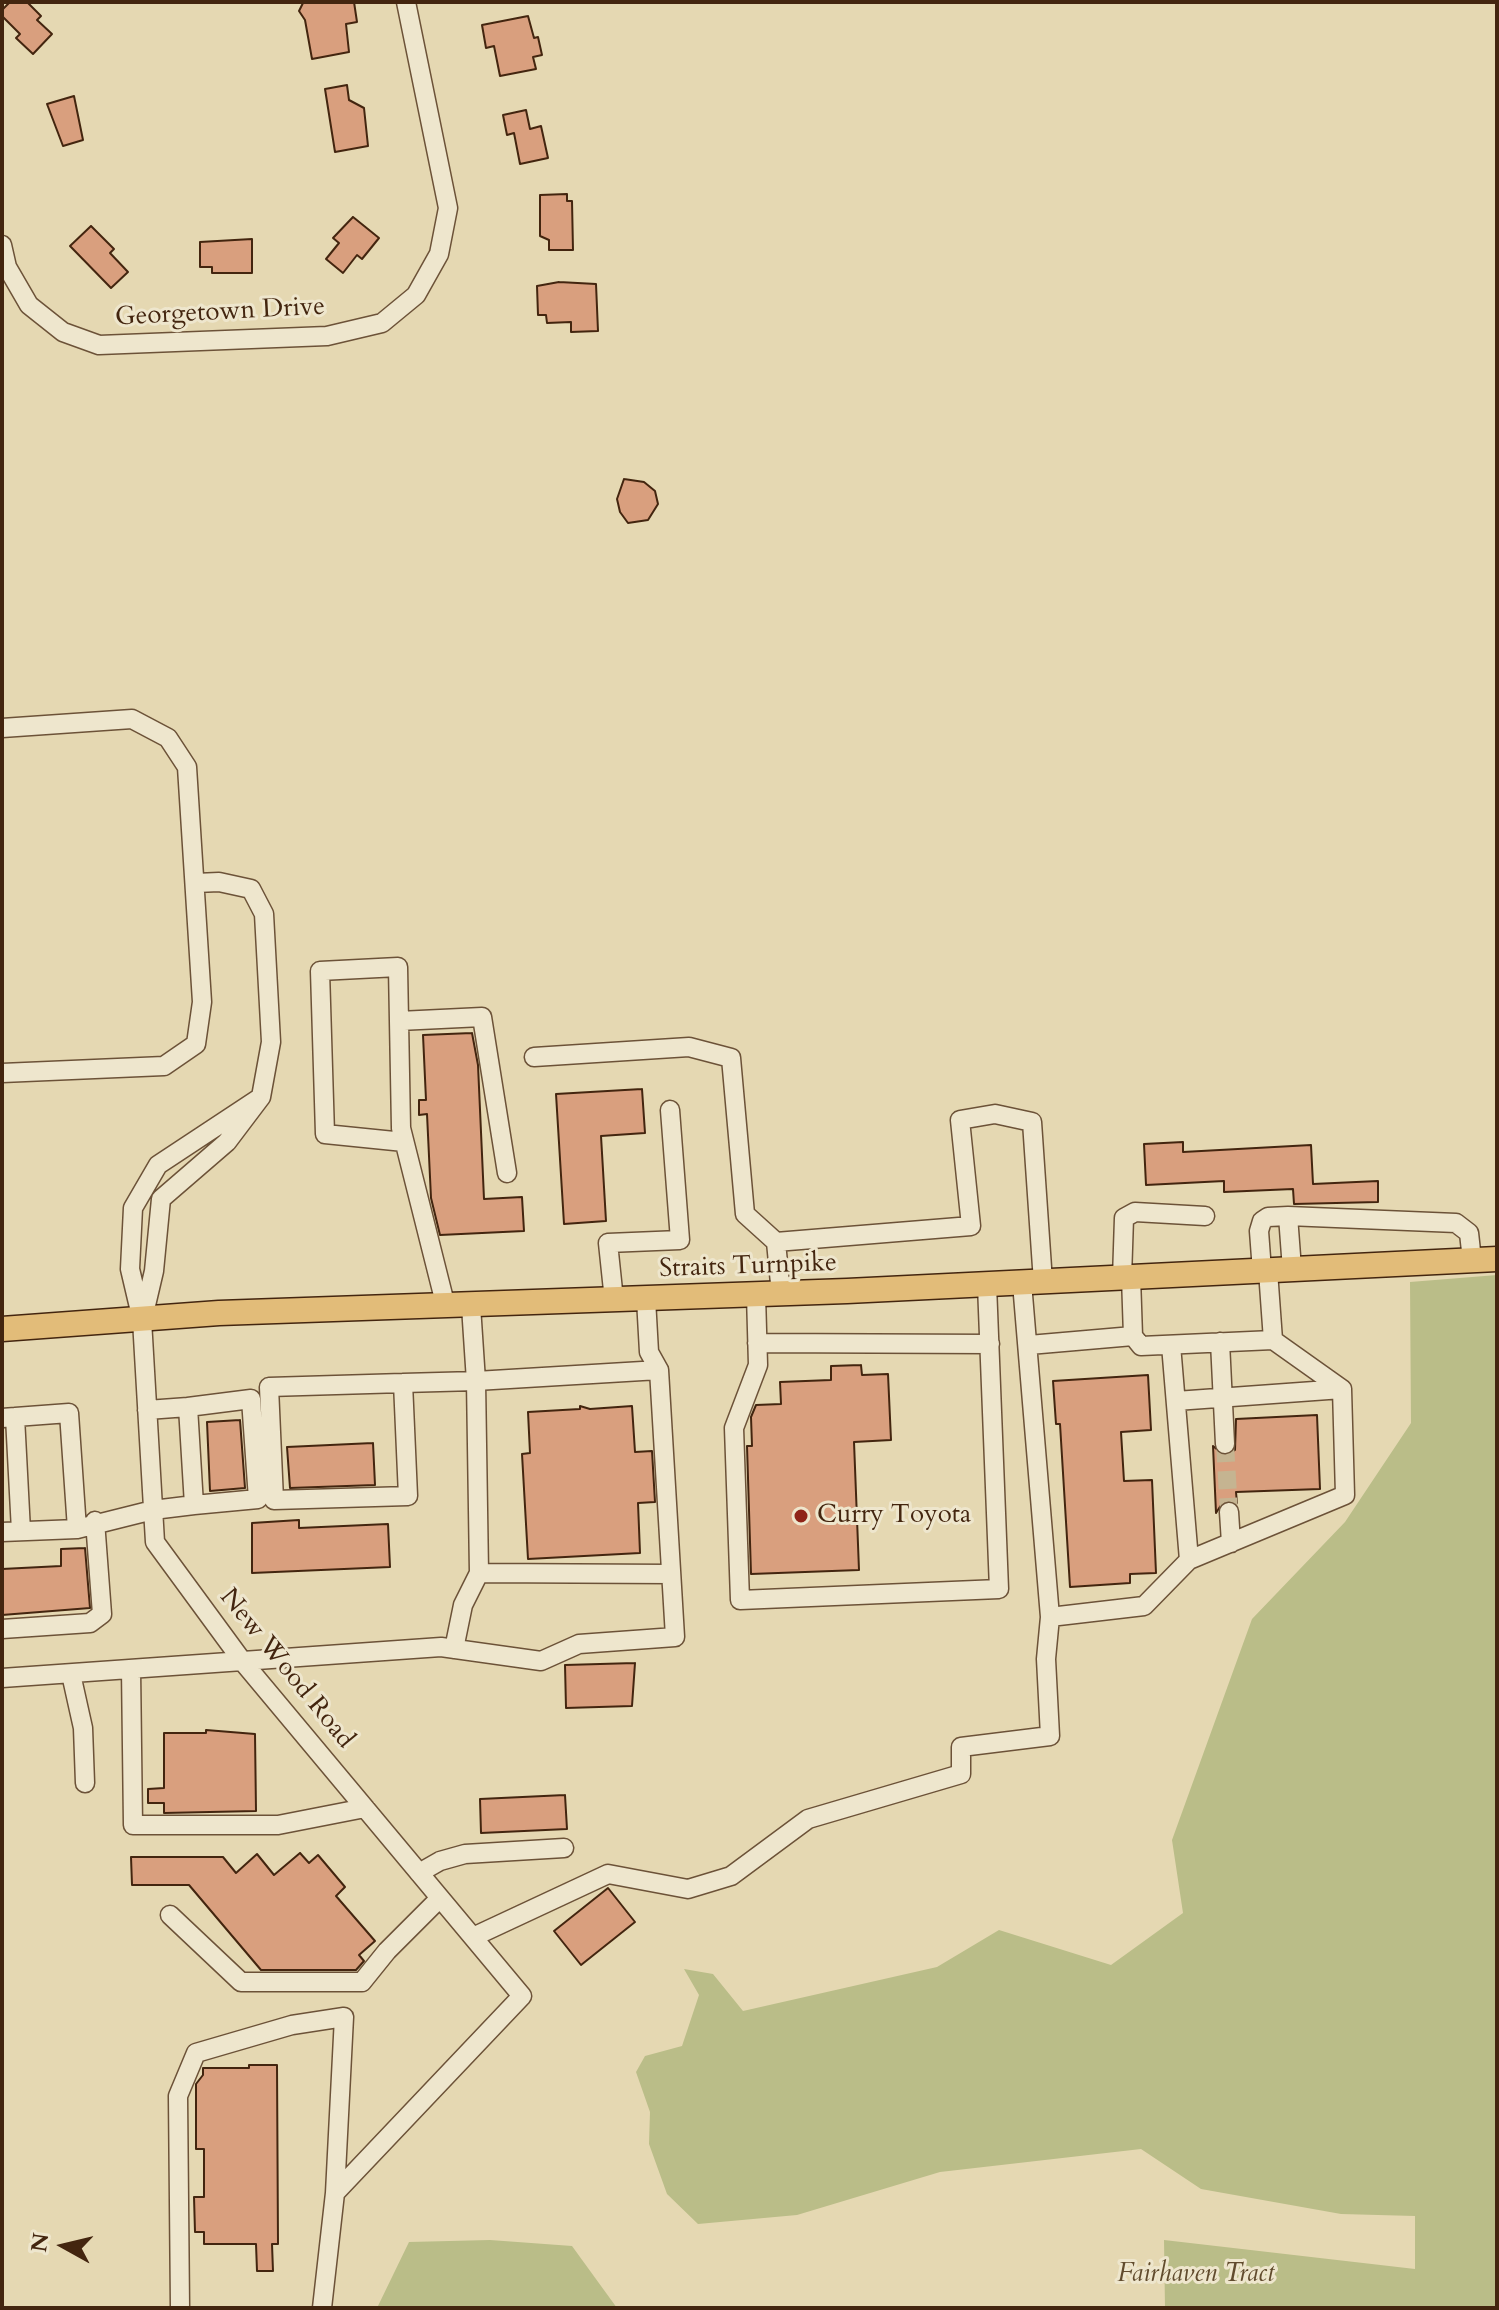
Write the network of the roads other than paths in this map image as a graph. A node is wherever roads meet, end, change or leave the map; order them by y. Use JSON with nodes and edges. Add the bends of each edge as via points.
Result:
{"nodes":[{"id":1,"x":406,"y":2,"type":"edge"},
{"id":2,"x":2,"y":245,"type":"edge"},
{"id":3,"x":2,"y":728,"type":"edge"},
{"id":4,"x":196,"y":883,"type":"junction"},
{"id":5,"x":399,"y":1021,"type":"junction"},
{"id":6,"x":534,"y":1057,"type":"dead end"},
{"id":7,"x":2,"y":1073,"type":"edge"},
{"id":8,"x":261,"y":1097,"type":"junction"},
{"id":9,"x":670,"y":1110,"type":"dead end"},
{"id":10,"x":404,"y":1142,"type":"junction"},
{"id":11,"x":507,"y":1173,"type":"dead end"},
{"id":12,"x":1205,"y":1216,"type":"dead end"},
{"id":13,"x":1288,"y":1216,"type":"junction"},
{"id":14,"x":776,"y":1242,"type":"junction"},
{"id":15,"x":1497,"y":1259,"type":"edge"},
{"id":16,"x":1472,"y":1260,"type":"junction"},
{"id":17,"x":1274,"y":1270,"type":"junction"},
{"id":18,"x":1126,"y":1278,"type":"junction"},
{"id":19,"x":1033,"y":1282,"type":"junction"},
{"id":20,"x":987,"y":1285,"type":"junction"},
{"id":21,"x":781,"y":1294,"type":"junction"},
{"id":22,"x":756,"y":1295,"type":"junction"},
{"id":23,"x":646,"y":1299,"type":"junction"},
{"id":24,"x":614,"y":1300,"type":"junction"},
{"id":25,"x":471,"y":1306,"type":"junction"},
{"id":26,"x":446,"y":1307,"type":"junction"},
{"id":27,"x":142,"y":1320,"type":"junction"},
{"id":28,"x":2,"y":1329,"type":"edge"},
{"id":29,"x":1133,"y":1336,"type":"junction"},
{"id":30,"x":1273,"y":1340,"type":"junction"},
{"id":31,"x":1220,"y":1342,"type":"junction"},
{"id":32,"x":757,"y":1343,"type":"junction"},
{"id":33,"x":990,"y":1344,"type":"junction"},
{"id":34,"x":1029,"y":1345,"type":"junction"},
{"id":35,"x":1171,"y":1345,"type":"junction"},
{"id":36,"x":659,"y":1370,"type":"junction"},
{"id":37,"x":476,"y":1381,"type":"junction"},
{"id":38,"x":403,"y":1383,"type":"junction"},
{"id":39,"x":1342,"y":1389,"type":"junction"},
{"id":40,"x":1222,"y":1397,"type":"junction"},
{"id":41,"x":1176,"y":1401,"type":"junction"},
{"id":42,"x":188,"y":1407,"type":"junction"},
{"id":43,"x":147,"y":1410,"type":"junction"},
{"id":44,"x":8,"y":1418,"type":"edge"},
{"id":45,"x":1225,"y":1444,"type":"tunnel mouth"},
{"id":46,"x":194,"y":1505,"type":"junction"},
{"id":47,"x":153,"y":1510,"type":"junction"},
{"id":48,"x":1229,"y":1512,"type":"tunnel mouth"},
{"id":49,"x":95,"y":1521,"type":"junction"},
{"id":50,"x":77,"y":1529,"type":"junction"},
{"id":51,"x":21,"y":1531,"type":"junction"},
{"id":52,"x":2,"y":1532,"type":"edge"},
{"id":53,"x":1231,"y":1543,"type":"junction"},
{"id":54,"x":1189,"y":1560,"type":"junction"},
{"id":55,"x":479,"y":1573,"type":"junction"},
{"id":56,"x":671,"y":1574,"type":"junction"},
{"id":57,"x":1050,"y":1617,"type":"junction"},
{"id":58,"x":2,"y":1629,"type":"edge"},
{"id":59,"x":448,"y":1648,"type":"junction"},
{"id":60,"x":243,"y":1662,"type":"junction"},
{"id":61,"x":131,"y":1669,"type":"junction"},
{"id":62,"x":71,"y":1674,"type":"junction"},
{"id":63,"x":2,"y":1678,"type":"edge"},
{"id":64,"x":85,"y":1783,"type":"dead end"},
{"id":65,"x":365,"y":1808,"type":"junction"},
{"id":66,"x":564,"y":1848,"type":"dead end"},
{"id":67,"x":419,"y":1873,"type":"junction"},
{"id":68,"x":440,"y":1898,"type":"junction"},
{"id":69,"x":170,"y":1915,"type":"dead end"},
{"id":70,"x":473,"y":1937,"type":"junction"},
{"id":71,"x":335,"y":2193,"type":"junction"},
{"id":72,"x":180,"y":2308,"type":"edge"},
{"id":73,"x":322,"y":2308,"type":"edge"}],
"edges":[{"from":1,"to":2,"type":"street","name":"Georgetown Drive","via":[[448,208],[439,254],[416,295],[382,323],[327,336],[99,345],[63,332],[29,305],[7,267]]},
{"from":3,"to":4,"type":"street","via":[[132,719],[168,738],[187,767]]},
{"from":4,"to":7,"type":"street","via":[[202,1002],[196,1044],[164,1066]]},
{"from":4,"to":8,"type":"street","via":[[251,889],[264,914],[271,1042]]},
{"from":5,"to":10,"type":"street"},
{"from":5,"to":10,"type":"street","via":[[398,967],[320,971],[325,1134]]},
{"from":5,"to":11,"type":"street","via":[[482,1017]]},
{"from":6,"to":14,"type":"street","via":[[689,1047],[731,1058],[745,1214]]},
{"from":8,"to":27,"type":"street","via":[[227,1142],[161,1199],[154,1271]]},
{"from":8,"to":27,"type":"street","via":[[158,1165],[133,1208],[130,1269]]},
{"from":9,"to":24,"type":"street","via":[[680,1240],[608,1243]]},
{"from":10,"to":26,"type":"street"},
{"from":12,"to":18,"type":"street","via":[[1135,1212],[1124,1218]]},
{"from":13,"to":16,"type":"street","via":[[1456,1223],[1469,1233]]},
{"from":13,"to":17,"type":"street"},
{"from":13,"to":17,"type":"street","via":[[1268,1217],[1259,1231]]},
{"from":14,"to":19,"type":"street","via":[[971,1226],[960,1120],[995,1114],[1032,1122]]},
{"from":14,"to":21,"type":"street"},
{"from":15,"to":16,"type":"main road","name":"Straits Turnpike"},
{"from":16,"to":17,"type":"main road","name":"Straits Turnpike"},
{"from":17,"to":18,"type":"main road","name":"Straits Turnpike"},
{"from":17,"to":30,"type":"street"},
{"from":18,"to":19,"type":"main road","name":"Straits Turnpike"},
{"from":18,"to":29,"type":"street"},
{"from":19,"to":20,"type":"main road","name":"Straits Turnpike"},
{"from":19,"to":34,"type":"street"},
{"from":20,"to":21,"type":"main road","name":"Straits Turnpike"},
{"from":20,"to":33,"type":"street"},
{"from":21,"to":22,"type":"main road","name":"Straits Turnpike"},
{"from":22,"to":23,"type":"main road","name":"Straits Turnpike"},
{"from":22,"to":32,"type":"street"},
{"from":23,"to":24,"type":"main road","name":"Straits Turnpike"},
{"from":23,"to":36,"type":"street","via":[[649,1352]]},
{"from":24,"to":25,"type":"main road","name":"Straits Turnpike"},
{"from":25,"to":26,"type":"main road","name":"Straits Turnpike"},
{"from":25,"to":37,"type":"street"},
{"from":26,"to":27,"type":"main road","name":"Straits Turnpike"},
{"from":27,"to":28,"type":"main road","name":"Straits Turnpike"},
{"from":27,"to":43,"type":"street","name":"New Wood Road"},
{"from":29,"to":34,"type":"street"},
{"from":29,"to":35,"type":"street","via":[[1141,1346]]},
{"from":30,"to":31,"type":"street"},
{"from":30,"to":39,"type":"street"},
{"from":31,"to":35,"type":"street"},
{"from":31,"to":40,"type":"street"},
{"from":32,"to":33,"type":"street"},
{"from":32,"to":33,"type":"street","via":[[758,1365],[734,1428],[740,1600],[999,1589]]},
{"from":34,"to":57,"type":"street"},
{"from":35,"to":41,"type":"street"},
{"from":36,"to":37,"type":"street"},
{"from":36,"to":56,"type":"street"},
{"from":37,"to":38,"type":"street"},
{"from":37,"to":55,"type":"street"},
{"from":38,"to":38,"type":"street","via":[[408,1496],[274,1500],[269,1387]]},
{"from":39,"to":40,"type":"street"},
{"from":39,"to":53,"type":"street","via":[[1345,1495]]},
{"from":40,"to":41,"type":"street"},
{"from":40,"to":45,"type":"street"},
{"from":41,"to":54,"type":"street"},
{"from":42,"to":43,"type":"street"},
{"from":42,"to":46,"type":"street"},
{"from":42,"to":46,"type":"street","via":[[251,1399],[258,1499]]},
{"from":43,"to":47,"type":"street","name":"New Wood Road"},
{"from":44,"to":50,"type":"street","via":[[69,1413]]},
{"from":44,"to":51,"type":"street"},
{"from":46,"to":47,"type":"street"},
{"from":47,"to":49,"type":"street"},
{"from":47,"to":60,"type":"street","name":"New Wood Road","via":[[155,1542]]},
{"from":48,"to":53,"type":"street"},
{"from":49,"to":50,"type":"street"},
{"from":49,"to":58,"type":"street","via":[[102,1614],[90,1623]]},
{"from":50,"to":51,"type":"street"},
{"from":51,"to":52,"type":"street"},
{"from":53,"to":54,"type":"street"},
{"from":54,"to":57,"type":"street","via":[[1144,1606]]},
{"from":55,"to":56,"type":"street"},
{"from":55,"to":59,"type":"street"},
{"from":56,"to":59,"type":"street","via":[[675,1637],[579,1644],[541,1661]]},
{"from":57,"to":70,"type":"street","via":[[1050,1736],[961,1747],[961,1774],[808,1819],[731,1876],[688,1889],[608,1874]]},
{"from":59,"to":60,"type":"street"},
{"from":60,"to":61,"type":"street"},
{"from":60,"to":65,"type":"street","name":"New Wood Road"},
{"from":61,"to":62,"type":"street"},
{"from":61,"to":65,"type":"street","via":[[133,1825],[278,1825]]},
{"from":62,"to":63,"type":"street"},
{"from":62,"to":64,"type":"street","via":[[83,1728]]},
{"from":65,"to":67,"type":"street","name":"New Wood Road"},
{"from":66,"to":67,"type":"street","via":[[465,1854]]},
{"from":67,"to":68,"type":"street","name":"New Wood Road"},
{"from":68,"to":69,"type":"street","via":[[362,1982],[241,1982]]},
{"from":68,"to":70,"type":"street","name":"New Wood Road"},
{"from":70,"to":71,"type":"street","name":"New Wood Road","via":[[522,1996]]},
{"from":71,"to":72,"type":"street","via":[[344,2017],[292,2025],[196,2053],[178,2096]]},
{"from":71,"to":73,"type":"street"}]}
